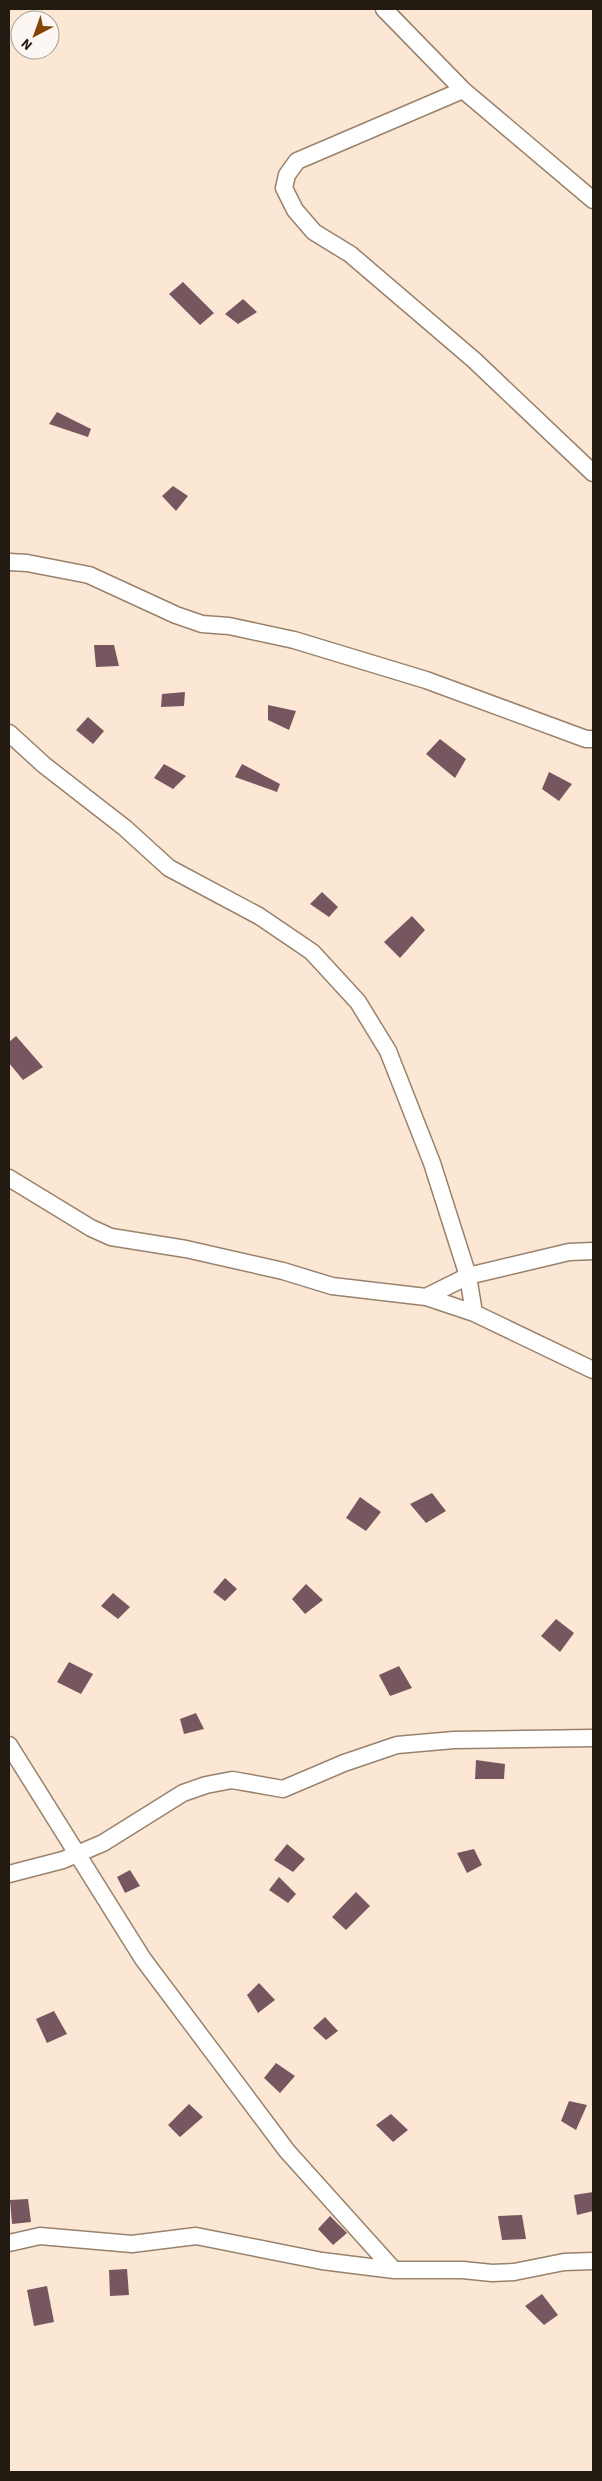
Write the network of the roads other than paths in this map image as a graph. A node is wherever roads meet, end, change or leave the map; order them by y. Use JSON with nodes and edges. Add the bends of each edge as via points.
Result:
{"nodes":[{"id":1,"x":384,"y":9,"type":"edge"},
{"id":2,"x":463,"y":90,"type":"junction"},
{"id":3,"x":593,"y":200,"type":"edge"},
{"id":4,"x":593,"y":473,"type":"edge"},
{"id":5,"x":9,"y":562,"type":"edge"},
{"id":6,"x":9,"y":733,"type":"edge"},
{"id":7,"x":593,"y":739,"type":"edge"},
{"id":8,"x":9,"y":1178,"type":"edge"},
{"id":9,"x":593,"y":1251,"type":"edge"},
{"id":10,"x":468,"y":1276,"type":"junction"},
{"id":11,"x":426,"y":1297,"type":"junction"},
{"id":12,"x":474,"y":1313,"type":"junction"},
{"id":13,"x":593,"y":1370,"type":"edge"},
{"id":14,"x":593,"y":1738,"type":"edge"},
{"id":15,"x":9,"y":1745,"type":"edge"},
{"id":16,"x":77,"y":1854,"type":"junction"},
{"id":17,"x":9,"y":1874,"type":"edge"},
{"id":18,"x":9,"y":2243,"type":"edge"},
{"id":19,"x":593,"y":2261,"type":"edge"},
{"id":20,"x":394,"y":2270,"type":"junction"}],
"edges":[{"from":1,"to":2,"type":"street"},
{"from":2,"to":3,"type":"street"},
{"from":2,"to":4,"type":"street","via":[[297,161],[287,175],[284,188],[295,210],[314,232],[350,254],[474,360]]},
{"from":5,"to":7,"type":"street","via":[[88,575],[202,624],[229,626],[304,643],[426,680]]},
{"from":6,"to":10,"type":"street","via":[[169,868],[259,916],[312,952],[358,1002],[388,1050],[432,1163]]},
{"from":8,"to":11,"type":"street","via":[[110,1237],[186,1249],[283,1271],[332,1286]]},
{"from":9,"to":10,"type":"street","via":[[569,1252]]},
{"from":10,"to":11,"type":"street"},
{"from":10,"to":12,"type":"street"},
{"from":11,"to":12,"type":"street"},
{"from":12,"to":13,"type":"street"},
{"from":14,"to":16,"type":"street","via":[[454,1740],[397,1745],[283,1788],[232,1780],[206,1785],[183,1793],[103,1843]]},
{"from":15,"to":16,"type":"street"},
{"from":16,"to":17,"type":"street"},
{"from":16,"to":20,"type":"street","via":[[143,1959],[235,2083],[303,2171]]},
{"from":18,"to":20,"type":"street","via":[[40,2236],[132,2244],[196,2236]]},
{"from":19,"to":20,"type":"street","via":[[492,2273]]}]}
